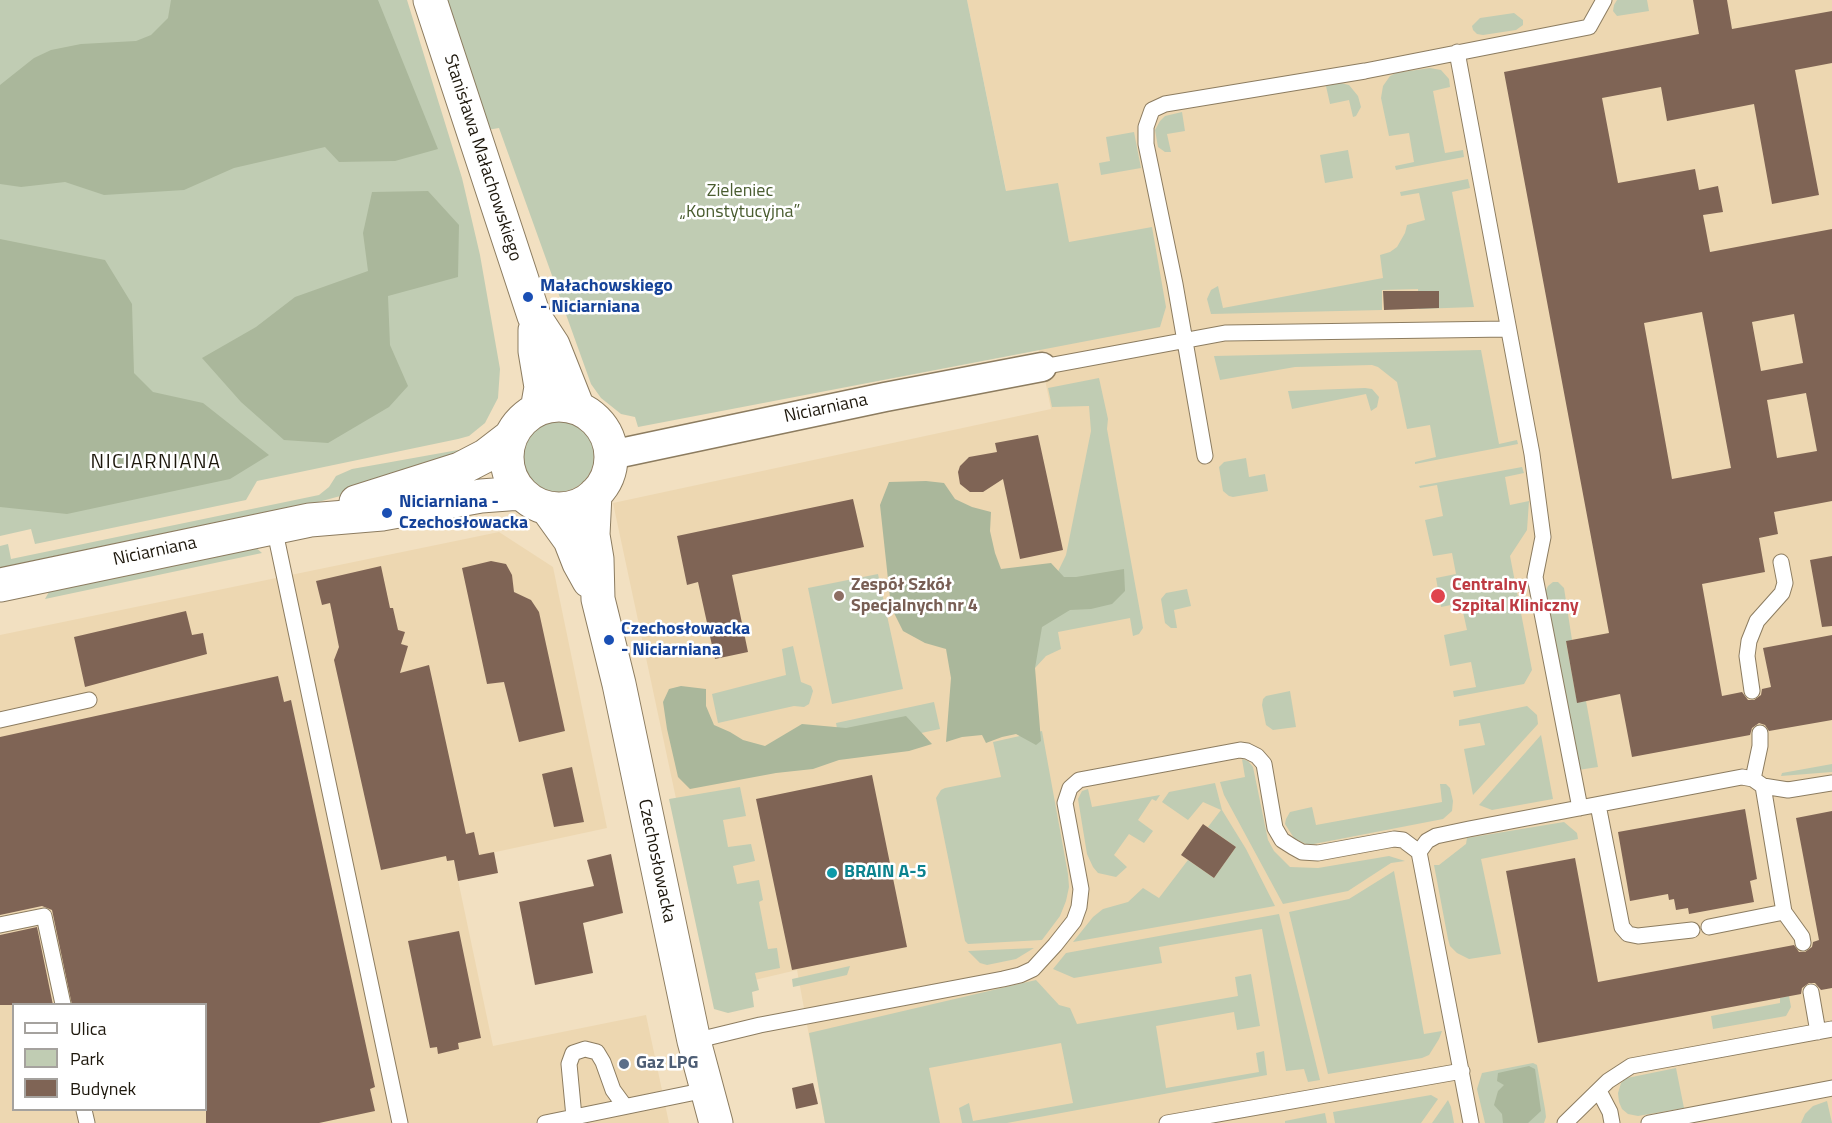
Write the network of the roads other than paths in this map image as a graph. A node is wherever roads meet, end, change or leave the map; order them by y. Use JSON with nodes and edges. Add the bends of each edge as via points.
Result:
{"nodes":[{"id":1,"x":430,"y":0,"type":"edge"},
{"id":2,"x":1604,"y":0,"type":"edge"},
{"id":3,"x":1457,"y":52,"type":"junction"},
{"id":4,"x":534,"y":316,"type":"junction"},
{"id":5,"x":1508,"y":329,"type":"junction"},
{"id":6,"x":1184,"y":339,"type":"junction"},
{"id":7,"x":1042,"y":367,"type":"joint"},
{"id":8,"x":578,"y":408,"type":"junction"},
{"id":9,"x":537,"y":410,"type":"junction"},
{"id":10,"x":511,"y":436,"type":"junction"},
{"id":11,"x":610,"y":455,"type":"junction"},
{"id":12,"x":1205,"y":456,"type":"dead end"},
{"id":13,"x":595,"y":494,"type":"junction"},
{"id":14,"x":534,"y":500,"type":"junction"},
{"id":15,"x":310,"y":520,"type":"junction"},
{"id":16,"x":274,"y":527,"type":"junction"},
{"id":17,"x":1781,"y":562,"type":"dead end"},
{"id":18,"x":0,"y":585,"type":"edge"},
{"id":19,"x":598,"y":599,"type":"junction"},
{"id":20,"x":1752,"y":691,"type":"dead end"},
{"id":21,"x":89,"y":700,"type":"dead end"},
{"id":22,"x":0,"y":720,"type":"edge"},
{"id":23,"x":1760,"y":733,"type":"dead end"},
{"id":24,"x":1758,"y":783,"type":"junction"},
{"id":25,"x":1832,"y":783,"type":"edge"},
{"id":26,"x":1598,"y":805,"type":"junction"},
{"id":27,"x":1580,"y":808,"type":"junction"},
{"id":28,"x":1419,"y":852,"type":"junction"},
{"id":29,"x":1784,"y":912,"type":"junction"},
{"id":30,"x":0,"y":925,"type":"edge"},
{"id":31,"x":1709,"y":927,"type":"dead end"},
{"id":32,"x":1692,"y":930,"type":"dead end"},
{"id":33,"x":1803,"y":943,"type":"dead end"},
{"id":34,"x":1811,"y":992,"type":"dead end"},
{"id":35,"x":63,"y":1003,"type":"edge"},
{"id":36,"x":1825,"y":1030,"type":"edge"},
{"id":37,"x":694,"y":1041,"type":"junction"},
{"id":38,"x":1462,"y":1071,"type":"junction"},
{"id":39,"x":1832,"y":1088,"type":"edge"},
{"id":40,"x":706,"y":1089,"type":"junction"},
{"id":41,"x":1599,"y":1090,"type":"junction"},
{"id":42,"x":624,"y":1106,"type":"junction"},
{"id":43,"x":574,"y":1117,"type":"junction"},
{"id":44,"x":400,"y":1123,"type":"edge"},
{"id":45,"x":545,"y":1123,"type":"edge"},
{"id":46,"x":716,"y":1123,"type":"edge"},
{"id":47,"x":1167,"y":1123,"type":"edge"},
{"id":48,"x":1471,"y":1123,"type":"edge"},
{"id":49,"x":1565,"y":1123,"type":"edge"},
{"id":50,"x":1612,"y":1123,"type":"edge"},
{"id":51,"x":1649,"y":1123,"type":"edge"}],
"edges":[{"from":1,"to":4,"type":"street","name":"Stanisława Małachowskiego"},
{"from":2,"to":3,"type":"lane","via":[[1589,27]]},
{"from":3,"to":5,"type":"lane"},
{"from":3,"to":6,"type":"lane","via":[[1166,104],[1152,110],[1146,144]]},
{"from":4,"to":8,"type":"street","name":"Stanisława Małachowskiego","via":[[553,345]]},
{"from":4,"to":9,"type":"street","name":"Stanisława Małachowskiego","via":[[541,387]]},
{"from":5,"to":6,"type":"lane","via":[[1225,333]]},
{"from":5,"to":27,"type":"lane","via":[[1543,537],[1534,577]]},
{"from":6,"to":7,"type":"lane"},
{"from":6,"to":12,"type":"lane"},
{"from":7,"to":11,"type":"street","name":"Niciarniana"},
{"from":8,"to":9,"type":"street","via":[[562,405]]},
{"from":8,"to":11,"type":"street","via":[[599,425]]},
{"from":9,"to":10,"type":"street","via":[[525,417]]},
{"from":10,"to":14,"type":"street","via":[[507,462],[514,484]]},
{"from":10,"to":15,"type":"street","name":"Niciarniana","via":[[460,469],[377,494]]},
{"from":11,"to":13,"type":"street","via":[[607,476]]},
{"from":13,"to":14,"type":"street","via":[[585,502],[560,509]]},
{"from":13,"to":19,"type":"street","name":"Czechosłowacka","via":[[593,535]]},
{"from":14,"to":15,"type":"street","name":"Niciarniana","via":[[481,496],[382,514]]},
{"from":14,"to":19,"type":"street","name":"Czechosłowacka","via":[[570,540]]},
{"from":15,"to":16,"type":"street","name":"Niciarniana"},
{"from":16,"to":18,"type":"street","name":"Niciarniana"},
{"from":16,"to":44,"type":"lane"},
{"from":17,"to":20,"type":"lane","via":[[1785,583],[1782,593],[1757,621],[1749,641]]},
{"from":19,"to":37,"type":"street","name":"Czechosłowacka"},
{"from":21,"to":22,"type":"lane"},
{"from":23,"to":24,"type":"lane"},
{"from":24,"to":25,"type":"lane","via":[[1788,790]]},
{"from":24,"to":26,"type":"lane","via":[[1742,777]]},
{"from":24,"to":29,"type":"lane"},
{"from":26,"to":27,"type":"lane"},
{"from":26,"to":32,"type":"lane","via":[[1622,927],[1628,934],[1638,936]]},
{"from":27,"to":28,"type":"lane","via":[[1436,836]]},
{"from":28,"to":37,"type":"lane","via":[[1403,840],[1394,839],[1318,853],[1302,852],[1288,844],[1275,828],[1264,764],[1247,751],[1079,780],[1070,788],[1065,802],[1081,889],[1079,907],[1074,921],[1033,969],[1003,979]]},
{"from":28,"to":38,"type":"lane"},
{"from":29,"to":31,"type":"lane"},
{"from":29,"to":33,"type":"lane"},
{"from":30,"to":35,"type":"lane","via":[[44,916]]},
{"from":34,"to":36,"type":"lane"},
{"from":36,"to":41,"type":"lane","via":[[1631,1066]]},
{"from":37,"to":40,"type":"street","name":"Czechosłowacka"},
{"from":38,"to":47,"type":"lane"},
{"from":38,"to":48,"type":"lane"},
{"from":39,"to":51,"type":"lane"},
{"from":40,"to":42,"type":"lane"},
{"from":40,"to":46,"type":"street","name":"Czechosłowacka"},
{"from":41,"to":49,"type":"lane"},
{"from":41,"to":50,"type":"lane"},
{"from":42,"to":43,"type":"lane"},
{"from":42,"to":43,"type":"lane","via":[[597,1052],[585,1049],[573,1053],[569,1064]]},
{"from":43,"to":45,"type":"lane"}]}
